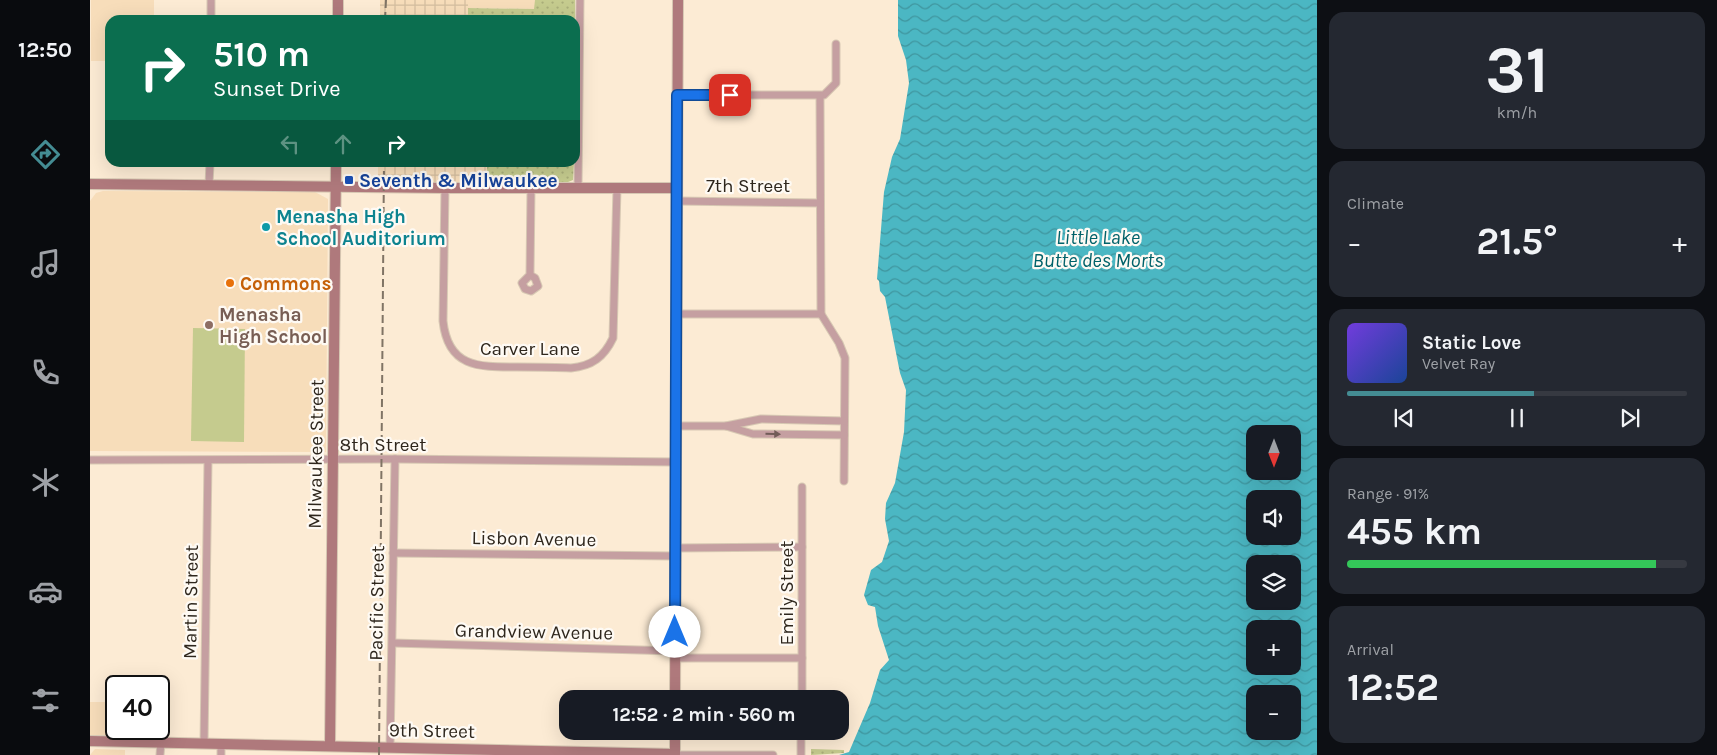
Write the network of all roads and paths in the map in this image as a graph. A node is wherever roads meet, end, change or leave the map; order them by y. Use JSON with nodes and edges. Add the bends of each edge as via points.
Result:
{"nodes":[{"id":1,"x":211,"y":0,"type":"edge"},
{"id":2,"x":338,"y":0,"type":"edge"},
{"id":3,"x":580,"y":0,"type":"edge"},
{"id":4,"x":678,"y":0,"type":"edge"},
{"id":5,"x":211,"y":15,"type":"edge"},
{"id":6,"x":338,"y":15,"type":"edge"},
{"id":7,"x":580,"y":15,"type":"edge"},
{"id":8,"x":836,"y":44,"type":"dead end"},
{"id":9,"x":677,"y":95,"type":"junction"},
{"id":10,"x":820,"y":96,"type":"junction"},
{"id":11,"x":210,"y":167,"type":"edge"},
{"id":12,"x":336,"y":167,"type":"edge"},
{"id":13,"x":578,"y":167,"type":"edge"},
{"id":14,"x":90,"y":184,"type":"edge"},
{"id":15,"x":209,"y":185,"type":"junction"},
{"id":16,"x":335,"y":186,"type":"junction"},
{"id":17,"x":444,"y":188,"type":"junction"},
{"id":18,"x":531,"y":188,"type":"junction"},
{"id":19,"x":578,"y":188,"type":"junction"},
{"id":20,"x":617,"y":188,"type":"junction"},
{"id":21,"x":677,"y":188,"type":"junction"},
{"id":22,"x":677,"y":202,"type":"junction"},
{"id":23,"x":820,"y":202,"type":"junction"},
{"id":24,"x":530,"y":274,"type":"dead end"},
{"id":25,"x":676,"y":314,"type":"junction"},
{"id":26,"x":821,"y":314,"type":"junction"},
{"id":27,"x":844,"y":420,"type":"junction"},
{"id":28,"x":675,"y":426,"type":"junction"},
{"id":29,"x":726,"y":426,"type":"junction"},
{"id":30,"x":844,"y":435,"type":"junction"},
{"id":31,"x":395,"y":459,"type":"junction"},
{"id":32,"x":90,"y":460,"type":"edge"},
{"id":33,"x":333,"y":460,"type":"junction"},
{"id":34,"x":208,"y":461,"type":"junction"},
{"id":35,"x":676,"y":462,"type":"junction"},
{"id":36,"x":844,"y":481,"type":"dead end"},
{"id":37,"x":802,"y":487,"type":"dead end"},
{"id":38,"x":802,"y":547,"type":"junction"},
{"id":39,"x":675,"y":552,"type":"junction"},
{"id":40,"x":393,"y":553,"type":"junction"},
{"id":41,"x":393,"y":643,"type":"junction"},
{"id":42,"x":675,"y":654,"type":"junction"},
{"id":43,"x":802,"y":658,"type":"junction"},
{"id":44,"x":675,"y":690,"type":"edge"},
{"id":45,"x":802,"y":690,"type":"edge"},
{"id":46,"x":675,"y":740,"type":"edge"},
{"id":47,"x":801,"y":740,"type":"edge"},
{"id":48,"x":90,"y":741,"type":"edge"},
{"id":49,"x":160,"y":742,"type":"junction"},
{"id":50,"x":204,"y":744,"type":"junction"},
{"id":51,"x":221,"y":744,"type":"junction"},
{"id":52,"x":330,"y":745,"type":"junction"},
{"id":53,"x":390,"y":747,"type":"junction"},
{"id":54,"x":285,"y":750,"type":"edge"},
{"id":55,"x":466,"y":752,"type":"edge"},
{"id":56,"x":160,"y":755,"type":"edge"},
{"id":57,"x":221,"y":755,"type":"edge"},
{"id":58,"x":675,"y":755,"type":"edge"},
{"id":59,"x":773,"y":755,"type":"edge"},
{"id":60,"x":801,"y":755,"type":"edge"}],
"edges":[{"from":1,"to":5,"type":"street"},
{"from":2,"to":6,"type":"street"},
{"from":3,"to":7,"type":"street"},
{"from":4,"to":9,"type":"street"},
{"from":8,"to":10,"type":"street","via":[[836,83],[831,91]]},
{"from":9,"to":10,"type":"street"},
{"from":9,"to":21,"type":"street"},
{"from":10,"to":23,"type":"street"},
{"from":11,"to":15,"type":"street"},
{"from":12,"to":16,"type":"street","name":"Milwaukee Street"},
{"from":13,"to":19,"type":"street"},
{"from":14,"to":15,"type":"street"},
{"from":15,"to":16,"type":"street"},
{"from":16,"to":17,"type":"street"},
{"from":16,"to":33,"type":"street","name":"Milwaukee Street"},
{"from":17,"to":18,"type":"street"},
{"from":17,"to":20,"type":"street","name":"Carver Lane","via":[[443,321],[454,352],[468,363],[485,367],[571,368],[597,360],[613,338]]},
{"from":18,"to":19,"type":"street"},
{"from":18,"to":24,"type":"street"},
{"from":19,"to":20,"type":"street"},
{"from":20,"to":21,"type":"street"},
{"from":21,"to":22,"type":"street"},
{"from":22,"to":23,"type":"street","name":"7th Street"},
{"from":22,"to":25,"type":"street"},
{"from":23,"to":26,"type":"street"},
{"from":25,"to":26,"type":"street"},
{"from":25,"to":28,"type":"street"},
{"from":26,"to":27,"type":"street","via":[[845,358]]},
{"from":27,"to":29,"type":"street","via":[[754,420]]},
{"from":27,"to":30,"type":"street"},
{"from":28,"to":29,"type":"street"},
{"from":28,"to":35,"type":"street"},
{"from":29,"to":30,"type":"street","one_way":true,"via":[[753,434]]},
{"from":30,"to":36,"type":"street"},
{"from":31,"to":33,"type":"street","name":"8th Street"},
{"from":31,"to":35,"type":"street","name":"8th Street"},
{"from":31,"to":40,"type":"street","name":"Pacific Street"},
{"from":32,"to":34,"type":"street","name":"8th Street"},
{"from":33,"to":34,"type":"street","name":"8th Street"},
{"from":33,"to":52,"type":"street","name":"Milwaukee Street"},
{"from":34,"to":50,"type":"street","name":"Martin Street"},
{"from":35,"to":39,"type":"street"},
{"from":37,"to":38,"type":"street","name":"Emily Street"},
{"from":38,"to":39,"type":"street","name":"Lisbon Avenue"},
{"from":38,"to":43,"type":"street","name":"Emily Street"},
{"from":39,"to":40,"type":"street","name":"Lisbon Avenue"},
{"from":39,"to":42,"type":"street"},
{"from":40,"to":41,"type":"street","name":"Pacific Street"},
{"from":41,"to":42,"type":"street","name":"Grandview Avenue"},
{"from":41,"to":53,"type":"street","name":"Pacific Street"},
{"from":42,"to":43,"type":"street","name":"Grandview Avenue"},
{"from":42,"to":44,"type":"street"},
{"from":43,"to":45,"type":"street","name":"Emily Street"},
{"from":46,"to":58,"type":"street"},
{"from":47,"to":60,"type":"street"},
{"from":48,"to":49,"type":"street","name":"9th Street"},
{"from":49,"to":50,"type":"street","name":"9th Street"},
{"from":49,"to":56,"type":"street"},
{"from":50,"to":51,"type":"street","name":"9th Street"},
{"from":51,"to":54,"type":"street","name":"9th Street"},
{"from":51,"to":57,"type":"street"},
{"from":52,"to":53,"type":"street","name":"9th Street"},
{"from":52,"to":54,"type":"street","name":"9th Street"},
{"from":53,"to":55,"type":"street","name":"9th Street"},
{"from":55,"to":58,"type":"street","name":"9th Street"},
{"from":58,"to":59,"type":"street","name":"9th Street"}]}
